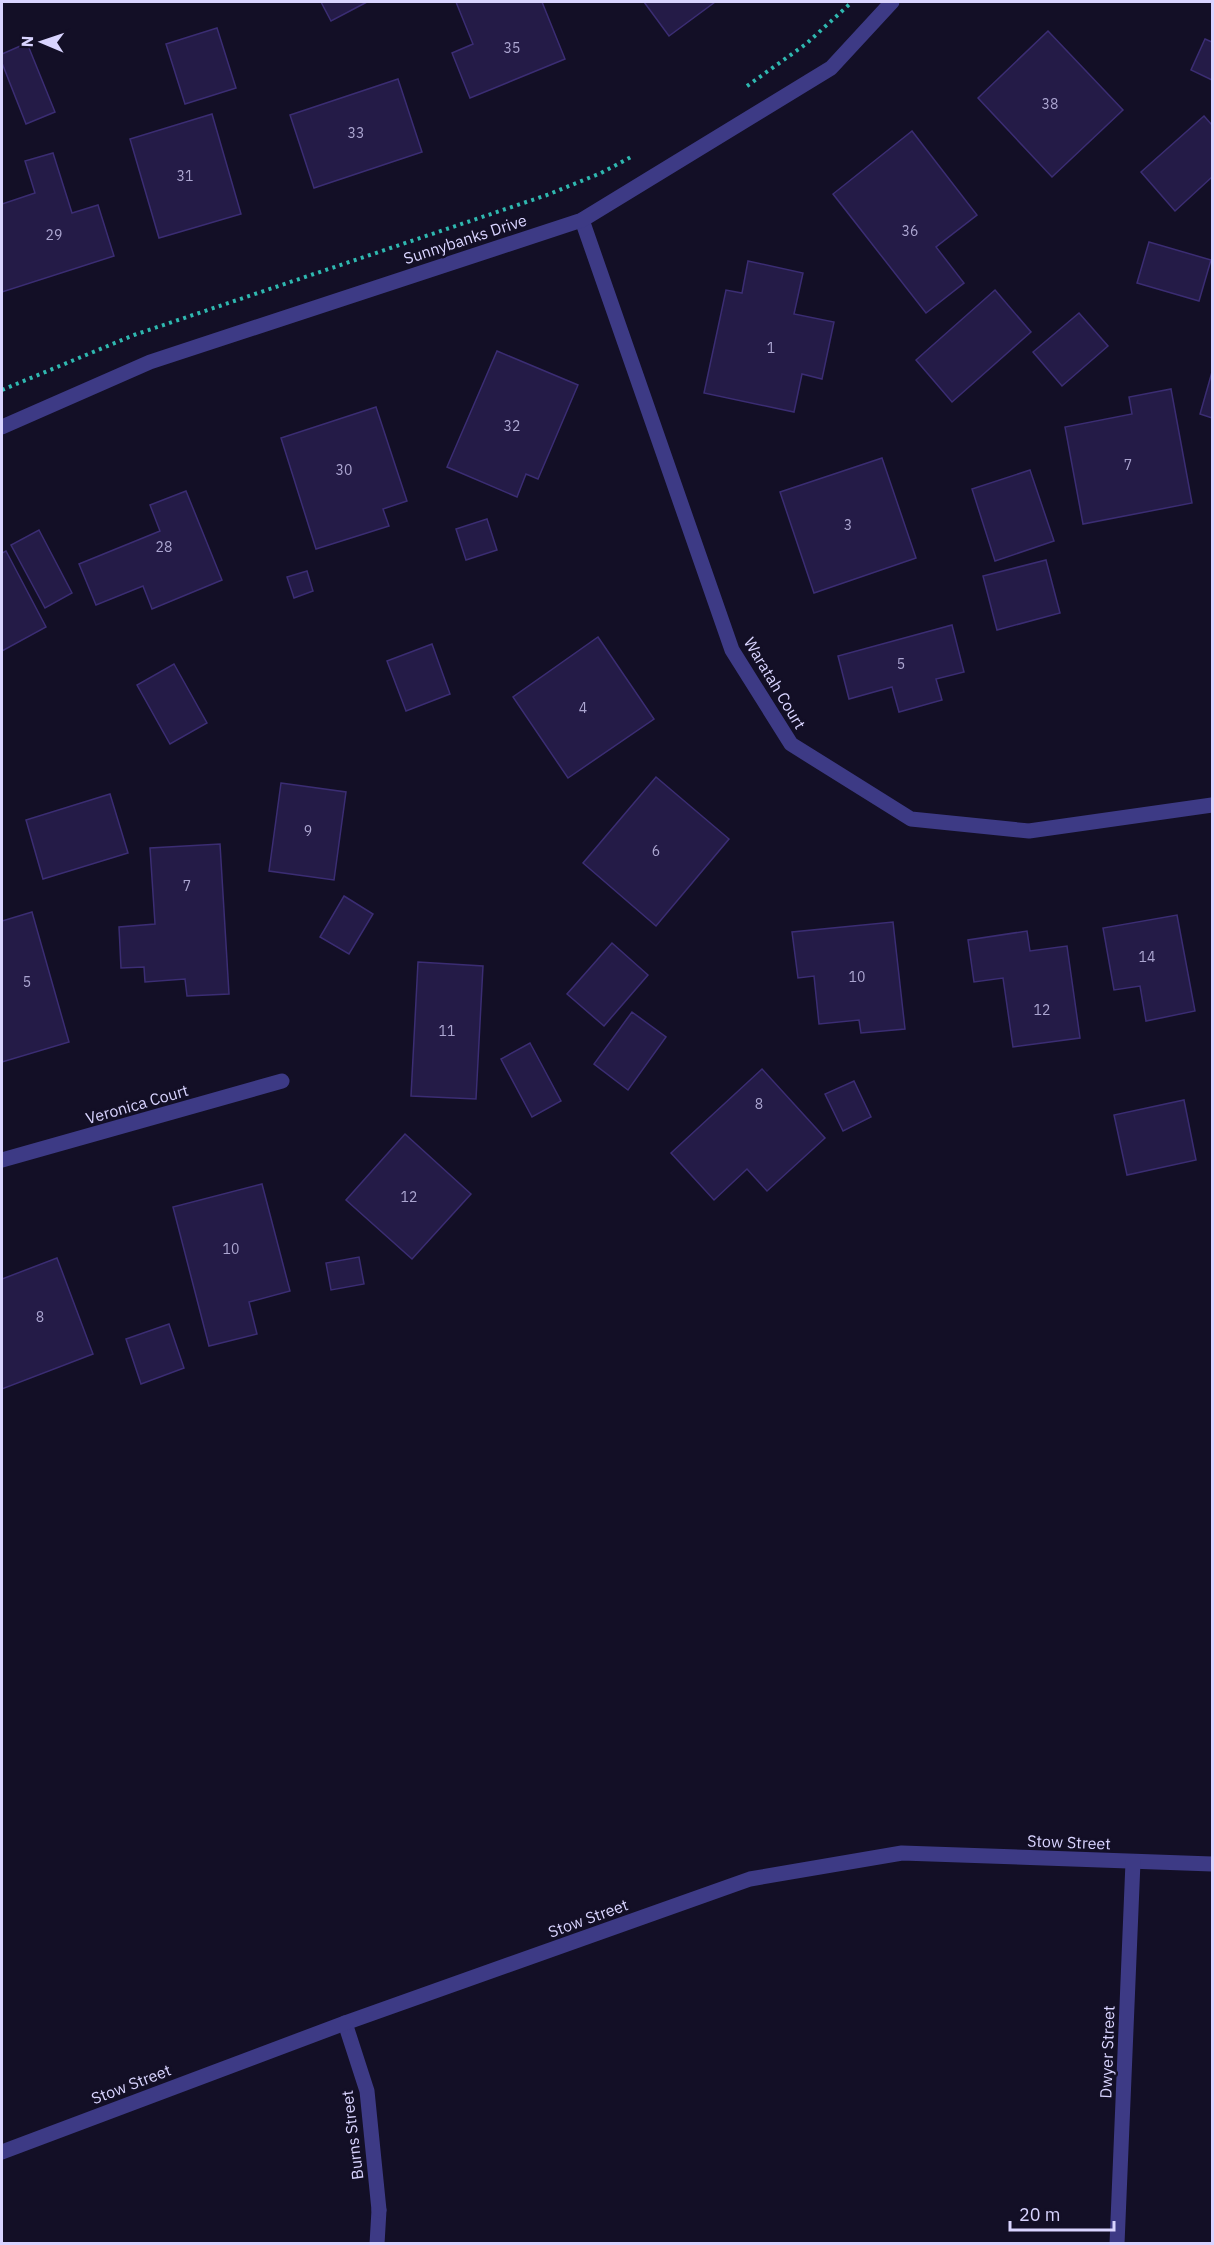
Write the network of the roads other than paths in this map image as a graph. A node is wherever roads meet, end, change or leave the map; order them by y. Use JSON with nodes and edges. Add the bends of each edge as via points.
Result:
{"nodes":[{"id":1,"x":892,"y":2,"type":"edge"},
{"id":2,"x":582,"y":219,"type":"junction"},
{"id":3,"x":2,"y":427,"type":"edge"},
{"id":4,"x":1212,"y":804,"type":"edge"},
{"id":5,"x":282,"y":1081,"type":"dead end"},
{"id":6,"x":2,"y":1160,"type":"edge"},
{"id":7,"x":1133,"y":1862,"type":"junction"},
{"id":8,"x":1212,"y":1864,"type":"edge"},
{"id":9,"x":345,"y":2023,"type":"junction"},
{"id":10,"x":2,"y":2152,"type":"edge"},
{"id":11,"x":377,"y":2244,"type":"edge"},
{"id":12,"x":1118,"y":2244,"type":"edge"}],
"edges":[{"from":1,"to":2,"type":"street","name":"Sunnybanks Drive","via":[[831,68]]},
{"from":2,"to":3,"type":"street","name":"Sunnybanks Drive","via":[[150,362]]},
{"from":2,"to":4,"type":"street","name":"Waratah Court","via":[[732,650],[791,744],[911,819],[1029,831]]},
{"from":5,"to":6,"type":"street","name":"Veronica Court"},
{"from":7,"to":8,"type":"street","name":"Stow Street"},
{"from":7,"to":9,"type":"street","name":"Stow Street","via":[[902,1853],[750,1879]]},
{"from":7,"to":12,"type":"street","name":"Dwyer Street"},
{"from":9,"to":10,"type":"street","name":"Stow Street"},
{"from":9,"to":11,"type":"street","name":"Burns Street","via":[[367,2091],[379,2210]]}]}
